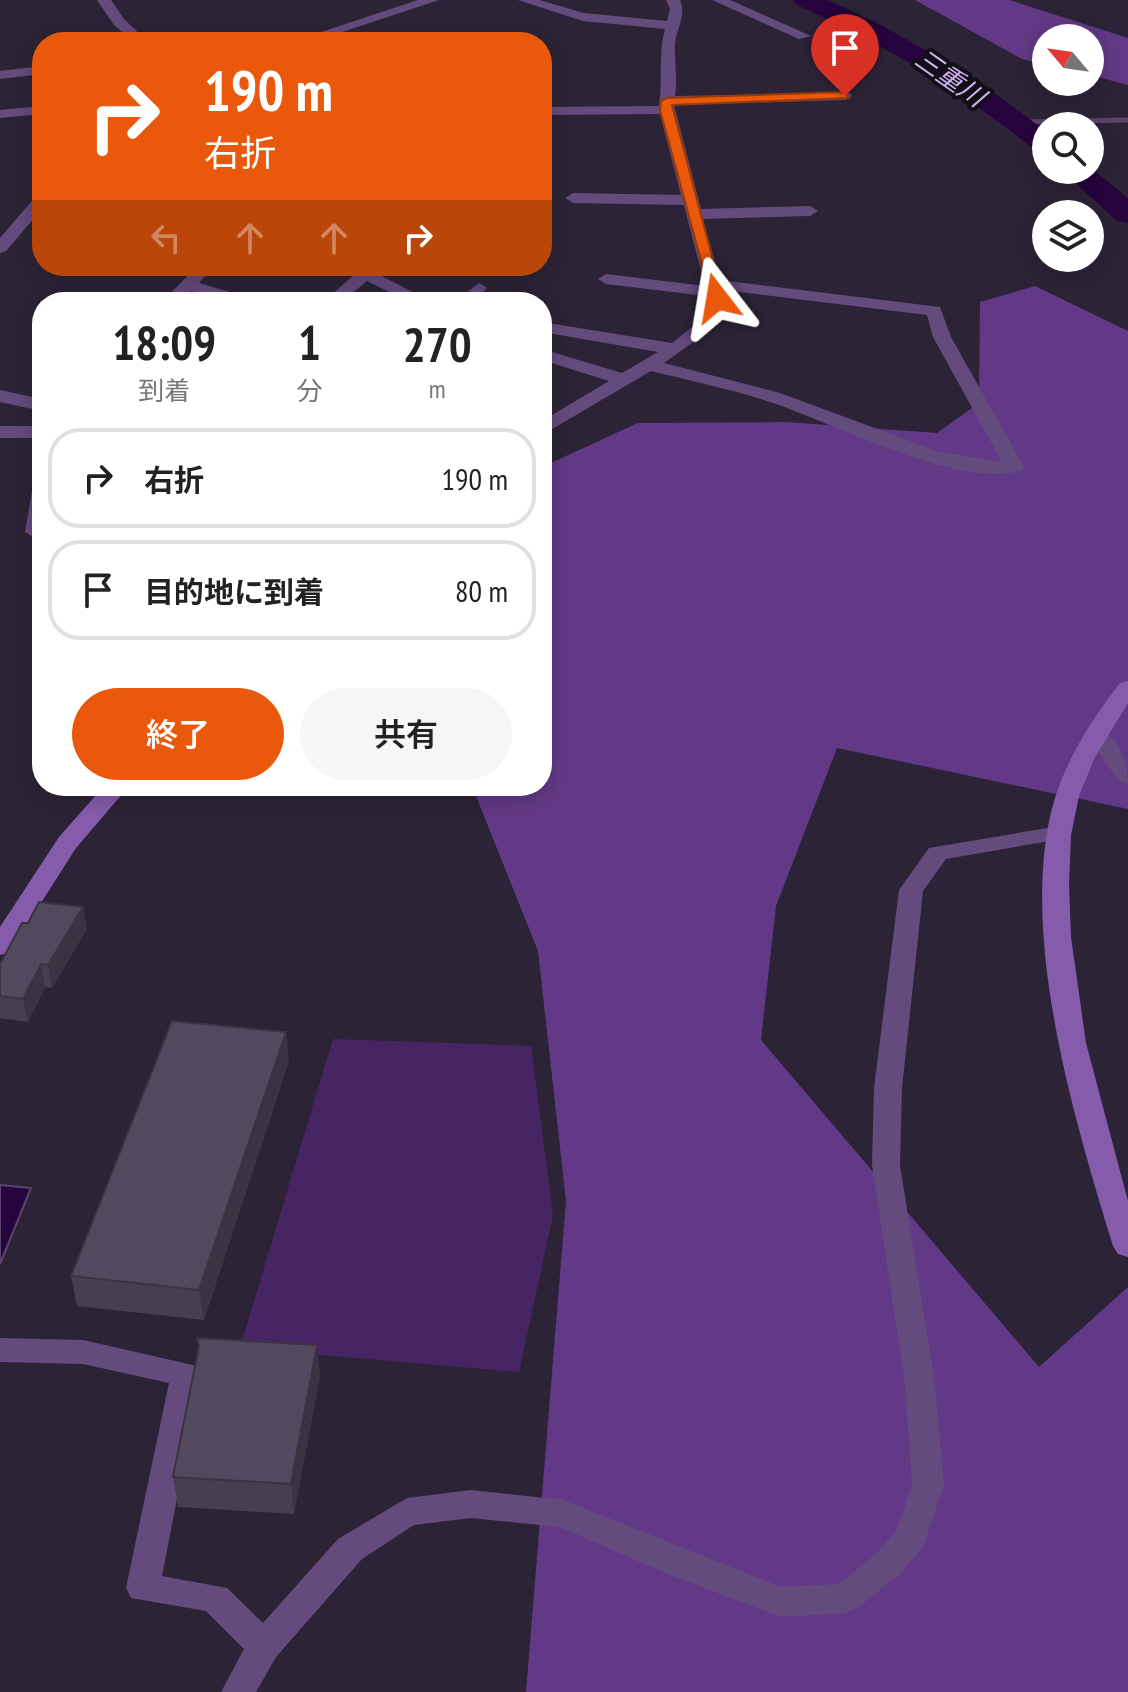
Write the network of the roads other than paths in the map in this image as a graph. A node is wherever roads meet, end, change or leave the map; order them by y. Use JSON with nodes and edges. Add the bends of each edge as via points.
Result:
{"nodes":[{"id":1,"x":104,"y":0,"type":"edge"},
{"id":2,"x":432,"y":0,"type":"edge"},
{"id":3,"x":525,"y":0,"type":"edge"},
{"id":4,"x":673,"y":0,"type":"edge"},
{"id":5,"x":719,"y":0,"type":"edge"},
{"id":6,"x":400,"y":3,"type":"edge"},
{"id":7,"x":671,"y":25,"type":"junction"},
{"id":8,"x":130,"y":32,"type":"edge"},
{"id":9,"x":324,"y":32,"type":"edge"},
{"id":10,"x":804,"y":36,"type":"dead end"},
{"id":11,"x":32,"y":76,"type":"edge"},
{"id":12,"x":7,"y":91,"type":"edge"},
{"id":13,"x":845,"y":96,"type":"dead end"},
{"id":14,"x":32,"y":105,"type":"edge"},
{"id":15,"x":666,"y":106,"type":"junction"},
{"id":16,"x":552,"y":111,"type":"edge"},
{"id":17,"x":0,"y":114,"type":"edge"},
{"id":18,"x":573,"y":198,"type":"dead end"},
{"id":19,"x":693,"y":207,"type":"junction"},
{"id":20,"x":32,"y":211,"type":"edge"},
{"id":21,"x":810,"y":211,"type":"dead end"},
{"id":22,"x":0,"y":248,"type":"edge"},
{"id":23,"x":196,"y":276,"type":"edge"},
{"id":24,"x":360,"y":276,"type":"edge"},
{"id":25,"x":378,"y":276,"type":"edge"},
{"id":26,"x":606,"y":279,"type":"dead end"},
{"id":27,"x":187,"y":285,"type":"junction"},
{"id":28,"x":479,"y":288,"type":"dead end"},
{"id":29,"x":714,"y":288,"type":"junction"},
{"id":30,"x":180,"y":292,"type":"edge"},
{"id":31,"x":215,"y":292,"type":"edge"},
{"id":32,"x":343,"y":292,"type":"edge"},
{"id":33,"x":406,"y":292,"type":"edge"},
{"id":34,"x":474,"y":292,"type":"edge"},
{"id":35,"x":552,"y":326,"type":"edge"},
{"id":36,"x":675,"y":349,"type":"junction"},
{"id":37,"x":552,"y":357,"type":"edge"},
{"id":38,"x":649,"y":365,"type":"junction"},
{"id":39,"x":624,"y":380,"type":"junction"},
{"id":40,"x":0,"y":396,"type":"edge"},
{"id":41,"x":32,"y":403,"type":"edge"},
{"id":42,"x":552,"y":408,"type":"edge"},
{"id":43,"x":565,"y":413,"type":"junction"},
{"id":44,"x":552,"y":422,"type":"edge"},
{"id":45,"x":0,"y":432,"type":"edge"},
{"id":46,"x":32,"y":432,"type":"edge"},
{"id":47,"x":1128,"y":688,"type":"edge"},
{"id":48,"x":1097,"y":736,"type":"junction"},
{"id":49,"x":1128,"y":777,"type":"edge"},
{"id":50,"x":106,"y":796,"type":"edge"},
{"id":51,"x":1059,"y":833,"type":"junction"},
{"id":52,"x":0,"y":947,"type":"edge"},
{"id":53,"x":1128,"y":1246,"type":"edge"},
{"id":54,"x":0,"y":1350,"type":"edge"},
{"id":55,"x":264,"y":1646,"type":"junction"},
{"id":56,"x":238,"y":1692,"type":"edge"}],
"edges":[{"from":1,"to":8,"type":"street"},
{"from":2,"to":6,"type":"street"},
{"from":3,"to":7,"type":"street","via":[[583,17]]},
{"from":4,"to":7,"type":"street","via":[[677,9]]},
{"from":5,"to":10,"type":"street"},
{"from":6,"to":9,"type":"street"},
{"from":7,"to":15,"type":"street"},
{"from":11,"to":12,"type":"street"},
{"from":12,"to":14,"type":"street"},
{"from":12,"to":17,"type":"street"},
{"from":13,"to":15,"type":"street"},
{"from":15,"to":16,"type":"street"},
{"from":15,"to":19,"type":"street"},
{"from":18,"to":19,"type":"street"},
{"from":19,"to":21,"type":"street"},
{"from":19,"to":29,"type":"street"},
{"from":20,"to":22,"type":"street"},
{"from":23,"to":27,"type":"street"},
{"from":24,"to":32,"type":"street"},
{"from":25,"to":33,"type":"street"},
{"from":26,"to":29,"type":"street"},
{"from":27,"to":30,"type":"street"},
{"from":27,"to":31,"type":"street"},
{"from":28,"to":34,"type":"street"},
{"from":29,"to":36,"type":"street","via":[[715,318]]},
{"from":29,"to":38,"type":"street","via":[[934,311],[942,337],[1014,467],[940,457],[772,397]]},
{"from":35,"to":36,"type":"street","via":[[572,324]]},
{"from":36,"to":38,"type":"street"},
{"from":37,"to":39,"type":"street"},
{"from":38,"to":39,"type":"street"},
{"from":39,"to":43,"type":"street"},
{"from":40,"to":41,"type":"street"},
{"from":42,"to":43,"type":"street"},
{"from":43,"to":44,"type":"street"},
{"from":45,"to":46,"type":"street"},
{"from":47,"to":48,"type":"street"},
{"from":48,"to":49,"type":"street"},
{"from":48,"to":51,"type":"street","via":[[1071,785]]},
{"from":50,"to":52,"type":"street","via":[[63,846]]},
{"from":51,"to":53,"type":"street","via":[[1061,940],[1073,1038],[1104,1173]]},
{"from":51,"to":55,"type":"street","via":[[938,853],[911,890],[888,1088],[886,1165],[920,1384],[928,1485],[911,1537],[887,1565],[845,1598],[781,1602],[563,1514],[471,1504],[407,1512],[350,1549]]},
{"from":54,"to":55,"type":"street","via":[[83,1352],[186,1375],[143,1588],[215,1598]]},
{"from":55,"to":56,"type":"street"}]}
